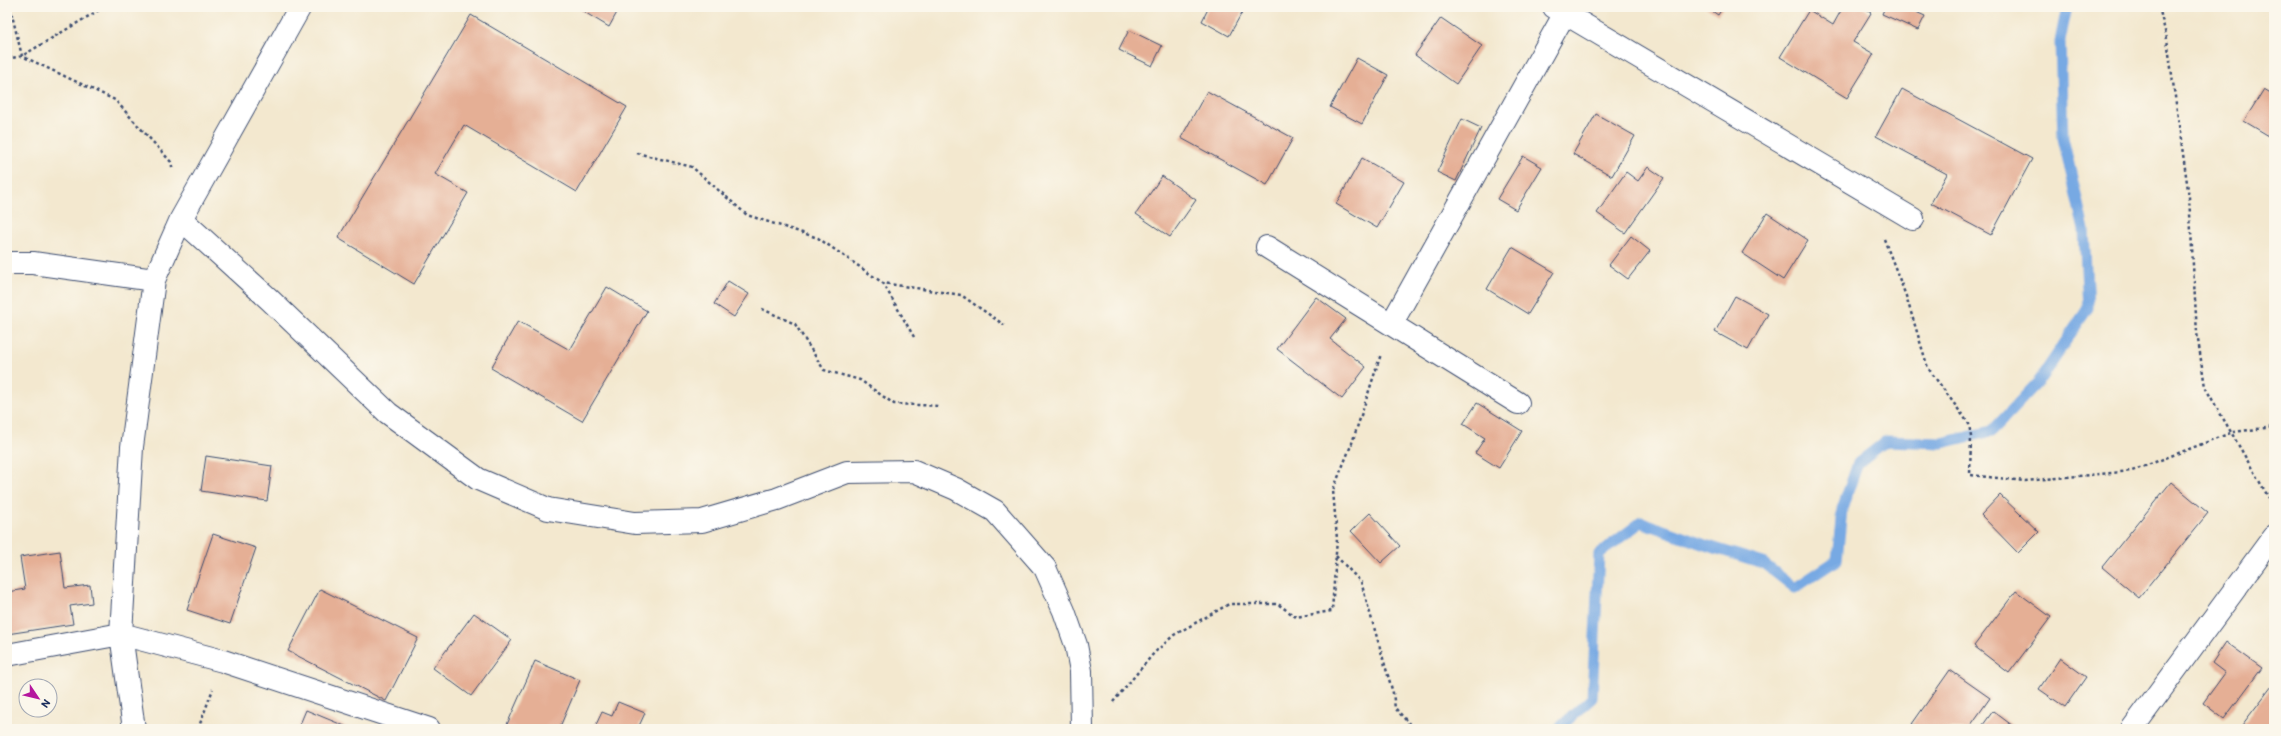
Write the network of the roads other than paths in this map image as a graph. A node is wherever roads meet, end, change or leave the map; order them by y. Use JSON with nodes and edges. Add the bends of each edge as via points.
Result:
{"nodes":[{"id":1,"x":300,"y":7,"type":"edge"},
{"id":2,"x":1560,"y":10,"type":"edge"},
{"id":3,"x":181,"y":219,"type":"junction"},
{"id":4,"x":1913,"y":219,"type":"dead end"},
{"id":5,"x":1267,"y":247,"type":"dead end"},
{"id":6,"x":7,"y":263,"type":"edge"},
{"id":7,"x":154,"y":280,"type":"junction"},
{"id":8,"x":1392,"y":323,"type":"junction"},
{"id":9,"x":1518,"y":403,"type":"dead end"},
{"id":10,"x":2274,"y":536,"type":"edge"},
{"id":11,"x":121,"y":634,"type":"junction"},
{"id":12,"x":7,"y":655,"type":"edge"},
{"id":13,"x":134,"y":729,"type":"edge"},
{"id":14,"x":429,"y":729,"type":"edge"},
{"id":15,"x":1082,"y":729,"type":"edge"},
{"id":16,"x":2132,"y":729,"type":"edge"}],
"edges":[{"from":1,"to":3,"type":"street"},
{"from":2,"to":4,"type":"street"},
{"from":2,"to":8,"type":"street"},
{"from":3,"to":7,"type":"street"},
{"from":3,"to":15,"type":"street","via":[[269,299],[388,414],[478,479],[548,509],[634,523],[702,521],[777,499],[848,472],[914,471],[956,489],[995,511],[1045,568],[1064,611],[1076,645],[1081,671]]},
{"from":5,"to":8,"type":"street"},
{"from":6,"to":7,"type":"street","via":[[33,263]]},
{"from":7,"to":11,"type":"street","via":[[132,446]]},
{"from":8,"to":9,"type":"street"},
{"from":10,"to":16,"type":"street"},
{"from":11,"to":12,"type":"street"},
{"from":11,"to":13,"type":"street"},
{"from":11,"to":14,"type":"street","via":[[223,661]]}]}
